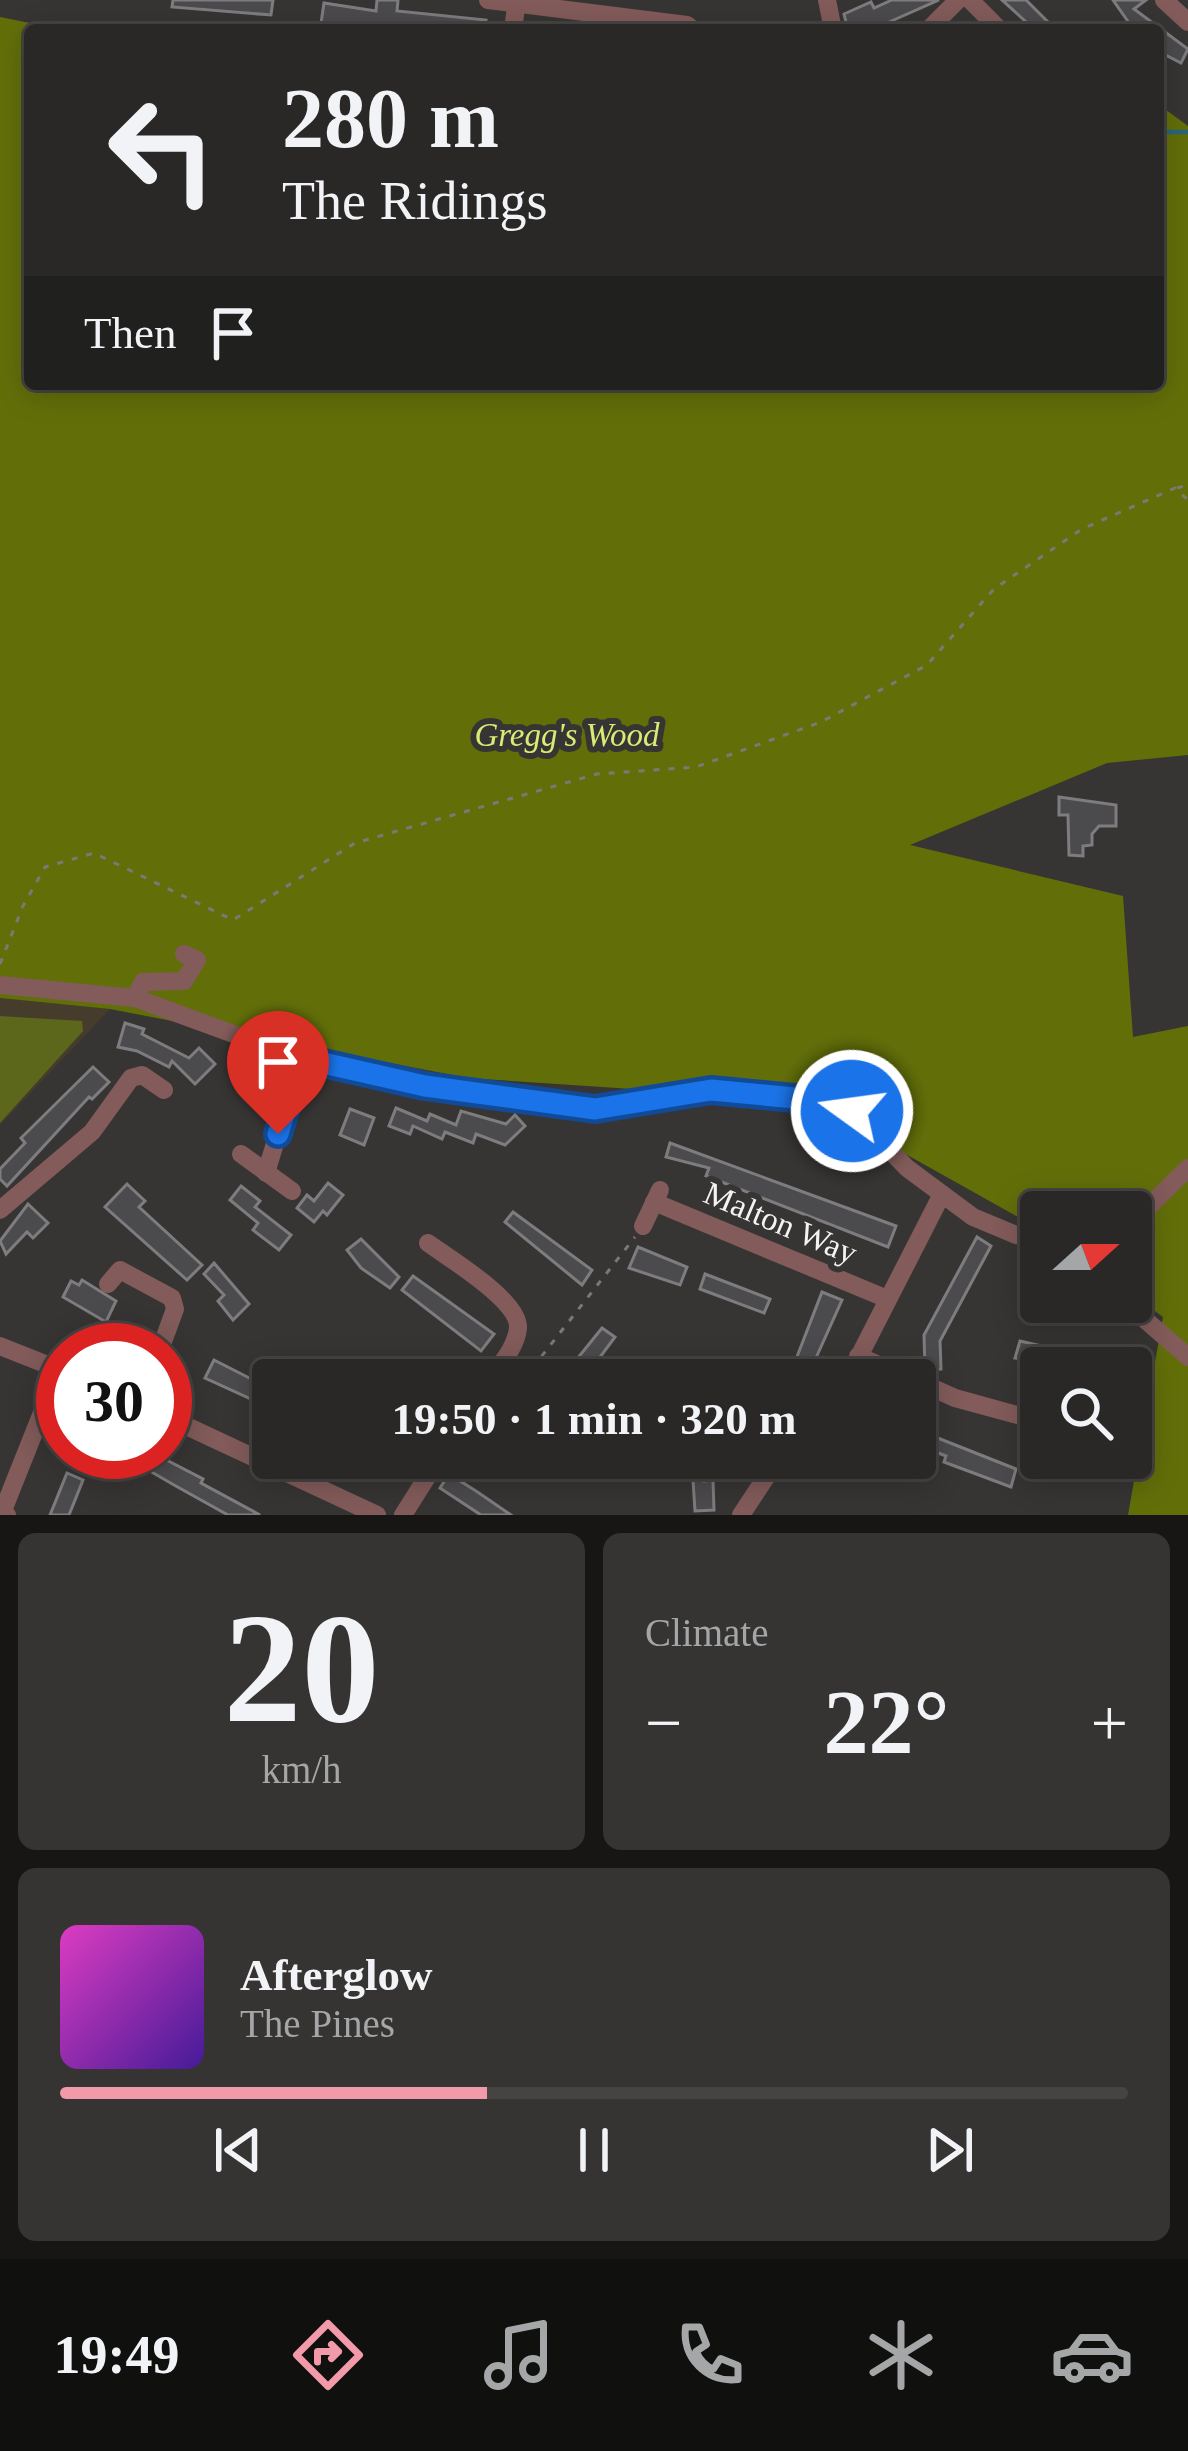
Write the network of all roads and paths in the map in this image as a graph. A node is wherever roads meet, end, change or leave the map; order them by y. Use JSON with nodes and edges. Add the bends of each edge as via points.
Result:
{"nodes":[{"id":1,"x":488,"y":0,"type":"edge"},
{"id":2,"x":958,"y":0,"type":"edge"},
{"id":3,"x":970,"y":0,"type":"edge"},
{"id":4,"x":1164,"y":0,"type":"edge"},
{"id":5,"x":517,"y":2,"type":"edge"},
{"id":6,"x":1188,"y":22,"type":"edge"},
{"id":7,"x":669,"y":24,"type":"edge"},
{"id":8,"x":934,"y":24,"type":"edge"},
{"id":9,"x":994,"y":24,"type":"edge"},
{"id":10,"x":1188,"y":485,"type":"edge"},
{"id":11,"x":1175,"y":488,"type":"junction"},
{"id":12,"x":1188,"y":500,"type":"edge"},
{"id":13,"x":184,"y":954,"type":"dead end"},
{"id":14,"x":0,"y":964,"type":"edge"},
{"id":15,"x":0,"y":986,"type":"edge"},
{"id":16,"x":135,"y":998,"type":"junction"},
{"id":17,"x":301,"y":1058,"type":"junction"},
{"id":18,"x":164,"y":1090,"type":"dead end"},
{"id":19,"x":241,"y":1154,"type":"dead end"},
{"id":20,"x":1188,"y":1168,"type":"edge"},
{"id":21,"x":266,"y":1173,"type":"junction"},
{"id":22,"x":292,"y":1191,"type":"dead end"},
{"id":23,"x":941,"y":1196,"type":"junction"},
{"id":24,"x":1152,"y":1204,"type":"edge"},
{"id":25,"x":0,"y":1210,"type":"edge"},
{"id":26,"x":643,"y":1226,"type":"joint"},
{"id":27,"x":1020,"y":1236,"type":"edge"},
{"id":28,"x":428,"y":1243,"type":"dead end"},
{"id":29,"x":117,"y":1269,"type":"dead end"},
{"id":30,"x":885,"y":1298,"type":"junction"},
{"id":31,"x":171,"y":1323,"type":"edge"},
{"id":32,"x":1149,"y":1323,"type":"edge"},
{"id":33,"x":0,"y":1346,"type":"edge"},
{"id":34,"x":859,"y":1356,"type":"junction"},
{"id":35,"x":1188,"y":1358,"type":"edge"},
{"id":36,"x":504,"y":1359,"type":"edge"},
{"id":37,"x":540,"y":1359,"type":"edge"},
{"id":38,"x":858,"y":1359,"type":"edge"},
{"id":39,"x":866,"y":1359,"type":"edge"},
{"id":40,"x":36,"y":1360,"type":"edge"},
{"id":41,"x":936,"y":1389,"type":"edge"},
{"id":42,"x":1020,"y":1413,"type":"edge"},
{"id":43,"x":192,"y":1429,"type":"edge"},
{"id":44,"x":36,"y":1432,"type":"edge"},
{"id":45,"x":426,"y":1479,"type":"edge"},
{"id":46,"x":765,"y":1479,"type":"edge"},
{"id":47,"x":736,"y":1483,"type":"dead end"},
{"id":48,"x":754,"y":1495,"type":"junction"},
{"id":49,"x":3,"y":1514,"type":"edge"},
{"id":50,"x":377,"y":1515,"type":"edge"},
{"id":51,"x":403,"y":1515,"type":"edge"},
{"id":52,"x":741,"y":1515,"type":"edge"}],
"edges":[{"from":1,"to":5,"type":"street"},
{"from":2,"to":8,"type":"street"},
{"from":3,"to":9,"type":"street"},
{"from":4,"to":6,"type":"street"},
{"from":5,"to":7,"type":"street"},
{"from":10,"to":11,"type":"path"},
{"from":11,"to":12,"type":"path"},
{"from":11,"to":14,"type":"path","via":[[1082,530],[994,589],[927,665],[821,722],[696,767],[597,774],[355,843],[232,920],[94,853],[45,867]]},
{"from":13,"to":16,"type":"street","via":[[197,960],[184,981],[143,982]]},
{"from":15,"to":16,"type":"street"},
{"from":16,"to":17,"type":"street"},
{"from":17,"to":21,"type":"street"},
{"from":17,"to":23,"type":"street","via":[[425,1086],[595,1109],[711,1090],[826,1101],[852,1111]]},
{"from":18,"to":25,"type":"street","via":[[142,1075],[131,1078],[64,1171]]},
{"from":19,"to":21,"type":"street"},
{"from":20,"to":24,"type":"street"},
{"from":21,"to":22,"type":"street"},
{"from":23,"to":27,"type":"street"},
{"from":23,"to":30,"type":"street","name":"Malton Way"},
{"from":26,"to":30,"type":"street","name":"Malton Way","via":[[657,1196]]},
{"from":26,"to":37,"type":"path"},
{"from":28,"to":36,"type":"street","via":[[464,1257],[511,1305],[519,1322]]},
{"from":29,"to":31,"type":"street","via":[[174,1301]]},
{"from":30,"to":34,"type":"street","name":"Malton Way"},
{"from":32,"to":35,"type":"street"},
{"from":33,"to":40,"type":"street"},
{"from":34,"to":38,"type":"street","name":"Malton Way"},
{"from":34,"to":39,"type":"street"},
{"from":41,"to":42,"type":"street"},
{"from":43,"to":50,"type":"street"},
{"from":44,"to":49,"type":"street"},
{"from":45,"to":51,"type":"street"},
{"from":46,"to":48,"type":"street"},
{"from":47,"to":48,"type":"street"},
{"from":48,"to":52,"type":"street"}]}
